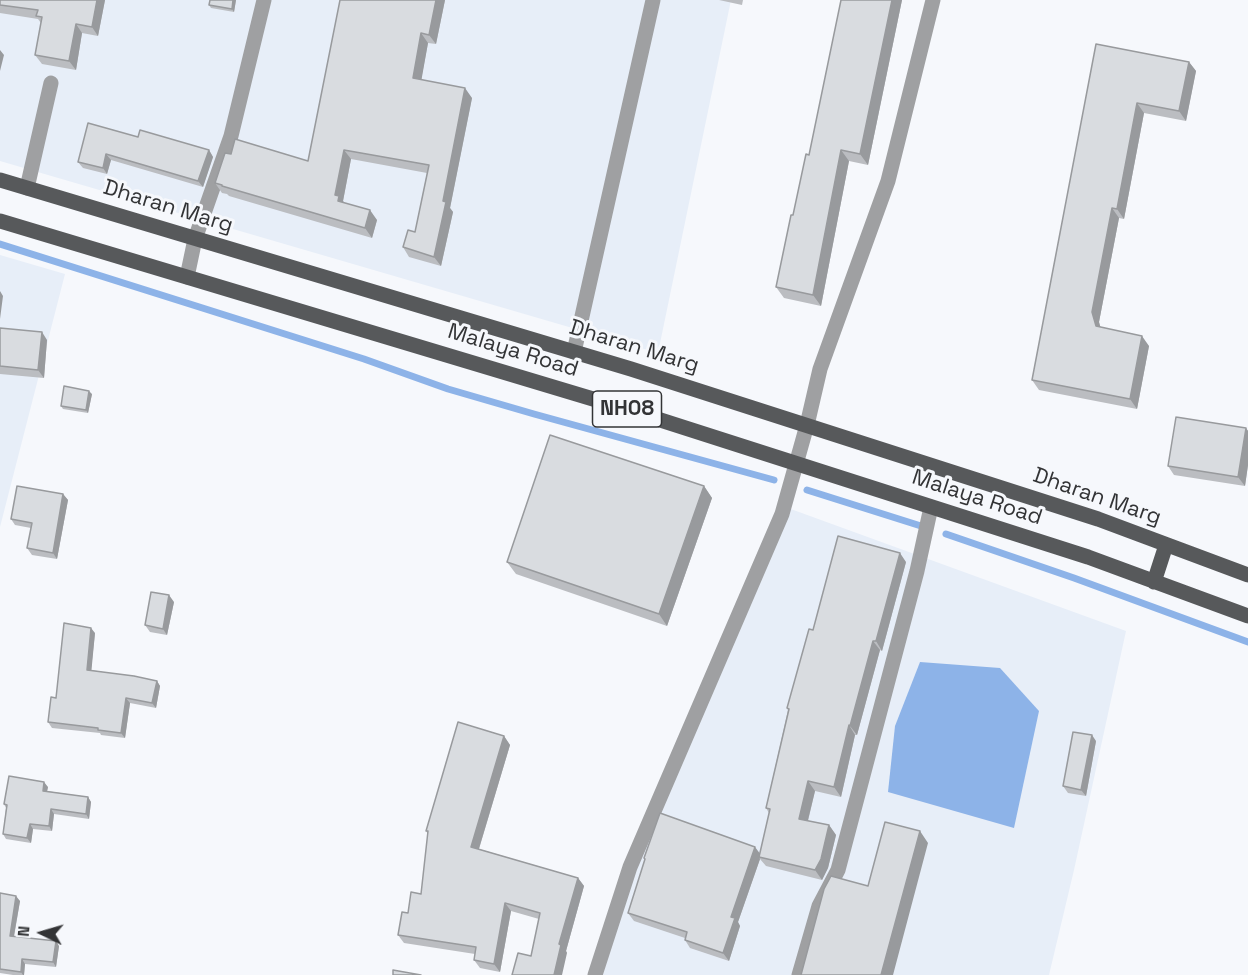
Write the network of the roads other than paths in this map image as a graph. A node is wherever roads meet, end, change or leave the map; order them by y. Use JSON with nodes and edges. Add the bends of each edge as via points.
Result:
{"nodes":[{"id":1,"x":264,"y":0,"type":"edge"},
{"id":2,"x":653,"y":0,"type":"edge"},
{"id":3,"x":933,"y":0,"type":"edge"},
{"id":4,"x":51,"y":83,"type":"dead end"},
{"id":5,"x":0,"y":180,"type":"edge"},
{"id":6,"x":27,"y":188,"type":"junction"},
{"id":7,"x":0,"y":222,"type":"edge"},
{"id":8,"x":195,"y":239,"type":"junction"},
{"id":9,"x":187,"y":277,"type":"junction"},
{"id":10,"x":574,"y":352,"type":"junction"},
{"id":11,"x":807,"y":425,"type":"junction"},
{"id":12,"x":795,"y":464,"type":"junction"},
{"id":13,"x":931,"y":507,"type":"junction"},
{"id":14,"x":1166,"y":544,"type":"junction"},
{"id":15,"x":1248,"y":574,"type":"edge"},
{"id":16,"x":1154,"y":582,"type":"junction"},
{"id":17,"x":1248,"y":616,"type":"edge"},
{"id":18,"x":596,"y":975,"type":"edge"},
{"id":19,"x":799,"y":975,"type":"edge"}],
"edges":[{"from":1,"to":8,"type":"street","via":[[231,136]]},
{"from":2,"to":10,"type":"street"},
{"from":3,"to":11,"type":"street","via":[[888,181],[820,369]]},
{"from":4,"to":6,"type":"street"},
{"from":5,"to":6,"type":"main road","name":"Dharan Marg","number":"NH08"},
{"from":6,"to":8,"type":"main road","name":"Dharan Marg","number":"NH08"},
{"from":7,"to":9,"type":"main road","name":"Malaya Road","number":"NH08"},
{"from":8,"to":9,"type":"street"},
{"from":8,"to":10,"type":"main road","name":"Dharan Marg","number":"NH08"},
{"from":9,"to":12,"type":"main road","name":"Malaya Road","number":"NH08"},
{"from":10,"to":11,"type":"main road","name":"Dharan Marg","number":"NH08"},
{"from":11,"to":12,"type":"street"},
{"from":11,"to":14,"type":"main road","name":"Dharan Marg","number":"NH08"},
{"from":12,"to":13,"type":"main road","name":"Malaya Road","number":"NH08"},
{"from":12,"to":18,"type":"street","via":[[782,514],[630,867]]},
{"from":13,"to":16,"type":"main road","name":"Malaya Road","number":"NH08"},
{"from":13,"to":19,"type":"street","via":[[838,870],[819,906]]},
{"from":14,"to":15,"type":"main road","name":"Dharan Marg","number":"NH08"},
{"from":14,"to":16,"type":"main road"},
{"from":16,"to":17,"type":"main road","name":"Malaya Road","number":"NH08"}]}
